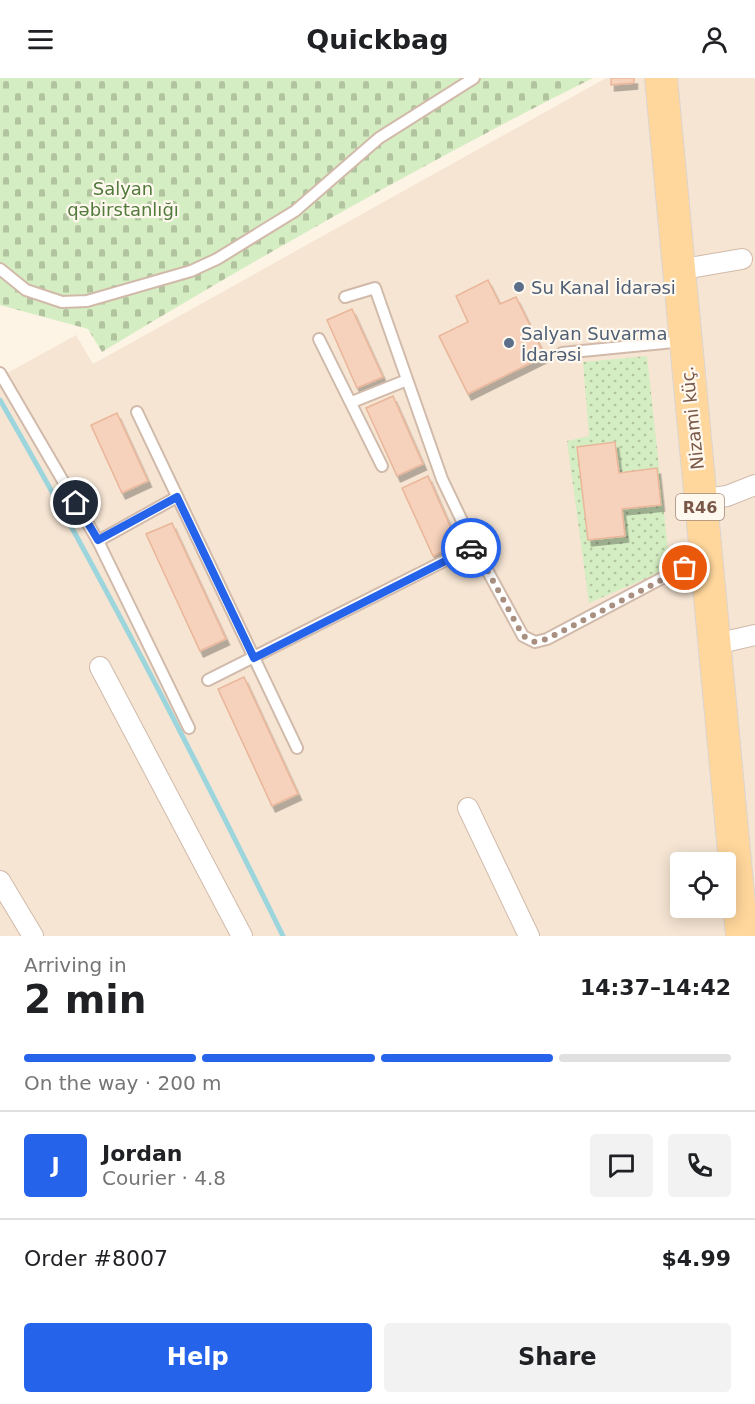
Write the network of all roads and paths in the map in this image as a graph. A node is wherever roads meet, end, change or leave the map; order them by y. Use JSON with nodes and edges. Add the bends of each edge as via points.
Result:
{"nodes":[{"id":1,"x":474,"y":78,"type":"edge"},
{"id":2,"x":661,"y":78,"type":"edge"},
{"id":3,"x":742,"y":259,"type":"dead end"},
{"id":4,"x":0,"y":269,"type":"edge"},
{"id":5,"x":678,"y":270,"type":"junction"},
{"id":6,"x":345,"y":297,"type":"dead end"},
{"id":7,"x":319,"y":339,"type":"dead end"},
{"id":8,"x":684,"y":341,"type":"junction"},
{"id":9,"x":562,"y":353,"type":"dead end"},
{"id":10,"x":0,"y":374,"type":"edge"},
{"id":11,"x":406,"y":380,"type":"junction"},
{"id":12,"x":352,"y":402,"type":"junction"},
{"id":13,"x":137,"y":412,"type":"dead end"},
{"id":14,"x":382,"y":466,"type":"dead end"},
{"id":15,"x":755,"y":485,"type":"edge"},
{"id":16,"x":177,"y":497,"type":"junction"},
{"id":17,"x":700,"y":500,"type":"junction"},
{"id":18,"x":98,"y":540,"type":"junction"},
{"id":19,"x":474,"y":546,"type":"junction"},
{"id":20,"x":707,"y":564,"type":"junction"},
{"id":21,"x":755,"y":635,"type":"edge"},
{"id":22,"x":716,"y":644,"type":"junction"},
{"id":23,"x":254,"y":658,"type":"junction"},
{"id":24,"x":100,"y":667,"type":"dead end"},
{"id":25,"x":208,"y":681,"type":"dead end"},
{"id":26,"x":189,"y":728,"type":"dead end"},
{"id":27,"x":297,"y":748,"type":"dead end"},
{"id":28,"x":468,"y":808,"type":"dead end"},
{"id":29,"x":0,"y":881,"type":"edge"},
{"id":30,"x":33,"y":936,"type":"edge"},
{"id":31,"x":242,"y":936,"type":"edge"},
{"id":32,"x":529,"y":936,"type":"edge"},
{"id":33,"x":742,"y":936,"type":"edge"}],
"edges":[{"from":1,"to":4,"type":"lane","via":[[379,138],[295,211],[191,271],[87,301],[63,302],[26,290]]},
{"from":2,"to":5,"type":"main road","name":"Nizami küç.","number":"R46"},
{"from":3,"to":5,"type":"street"},
{"from":5,"to":8,"type":"main road","name":"Nizami küç.","number":"R46"},
{"from":6,"to":11,"type":"lane","via":[[375,288]]},
{"from":7,"to":12,"type":"lane"},
{"from":8,"to":9,"type":"lane"},
{"from":8,"to":17,"type":"main road","name":"Nizami küç.","number":"R46"},
{"from":10,"to":18,"type":"lane"},
{"from":11,"to":12,"type":"lane"},
{"from":11,"to":19,"type":"lane","via":[[431,452]]},
{"from":12,"to":14,"type":"lane"},
{"from":13,"to":16,"type":"lane"},
{"from":15,"to":17,"type":"street"},
{"from":16,"to":18,"type":"lane"},
{"from":16,"to":23,"type":"lane"},
{"from":17,"to":20,"type":"main road","name":"Nizami küç.","number":"R46"},
{"from":18,"to":26,"type":"lane"},
{"from":19,"to":20,"type":"lane","via":[[523,636],[535,642],[669,575]]},
{"from":19,"to":23,"type":"lane"},
{"from":20,"to":22,"type":"main road","name":"Nizami küç.","number":"R46"},
{"from":21,"to":22,"type":"street"},
{"from":22,"to":33,"type":"main road","name":"Nizami küç.","number":"R46"},
{"from":23,"to":25,"type":"lane"},
{"from":23,"to":27,"type":"lane"},
{"from":24,"to":31,"type":"street"},
{"from":28,"to":32,"type":"street"},
{"from":29,"to":30,"type":"street"}]}
